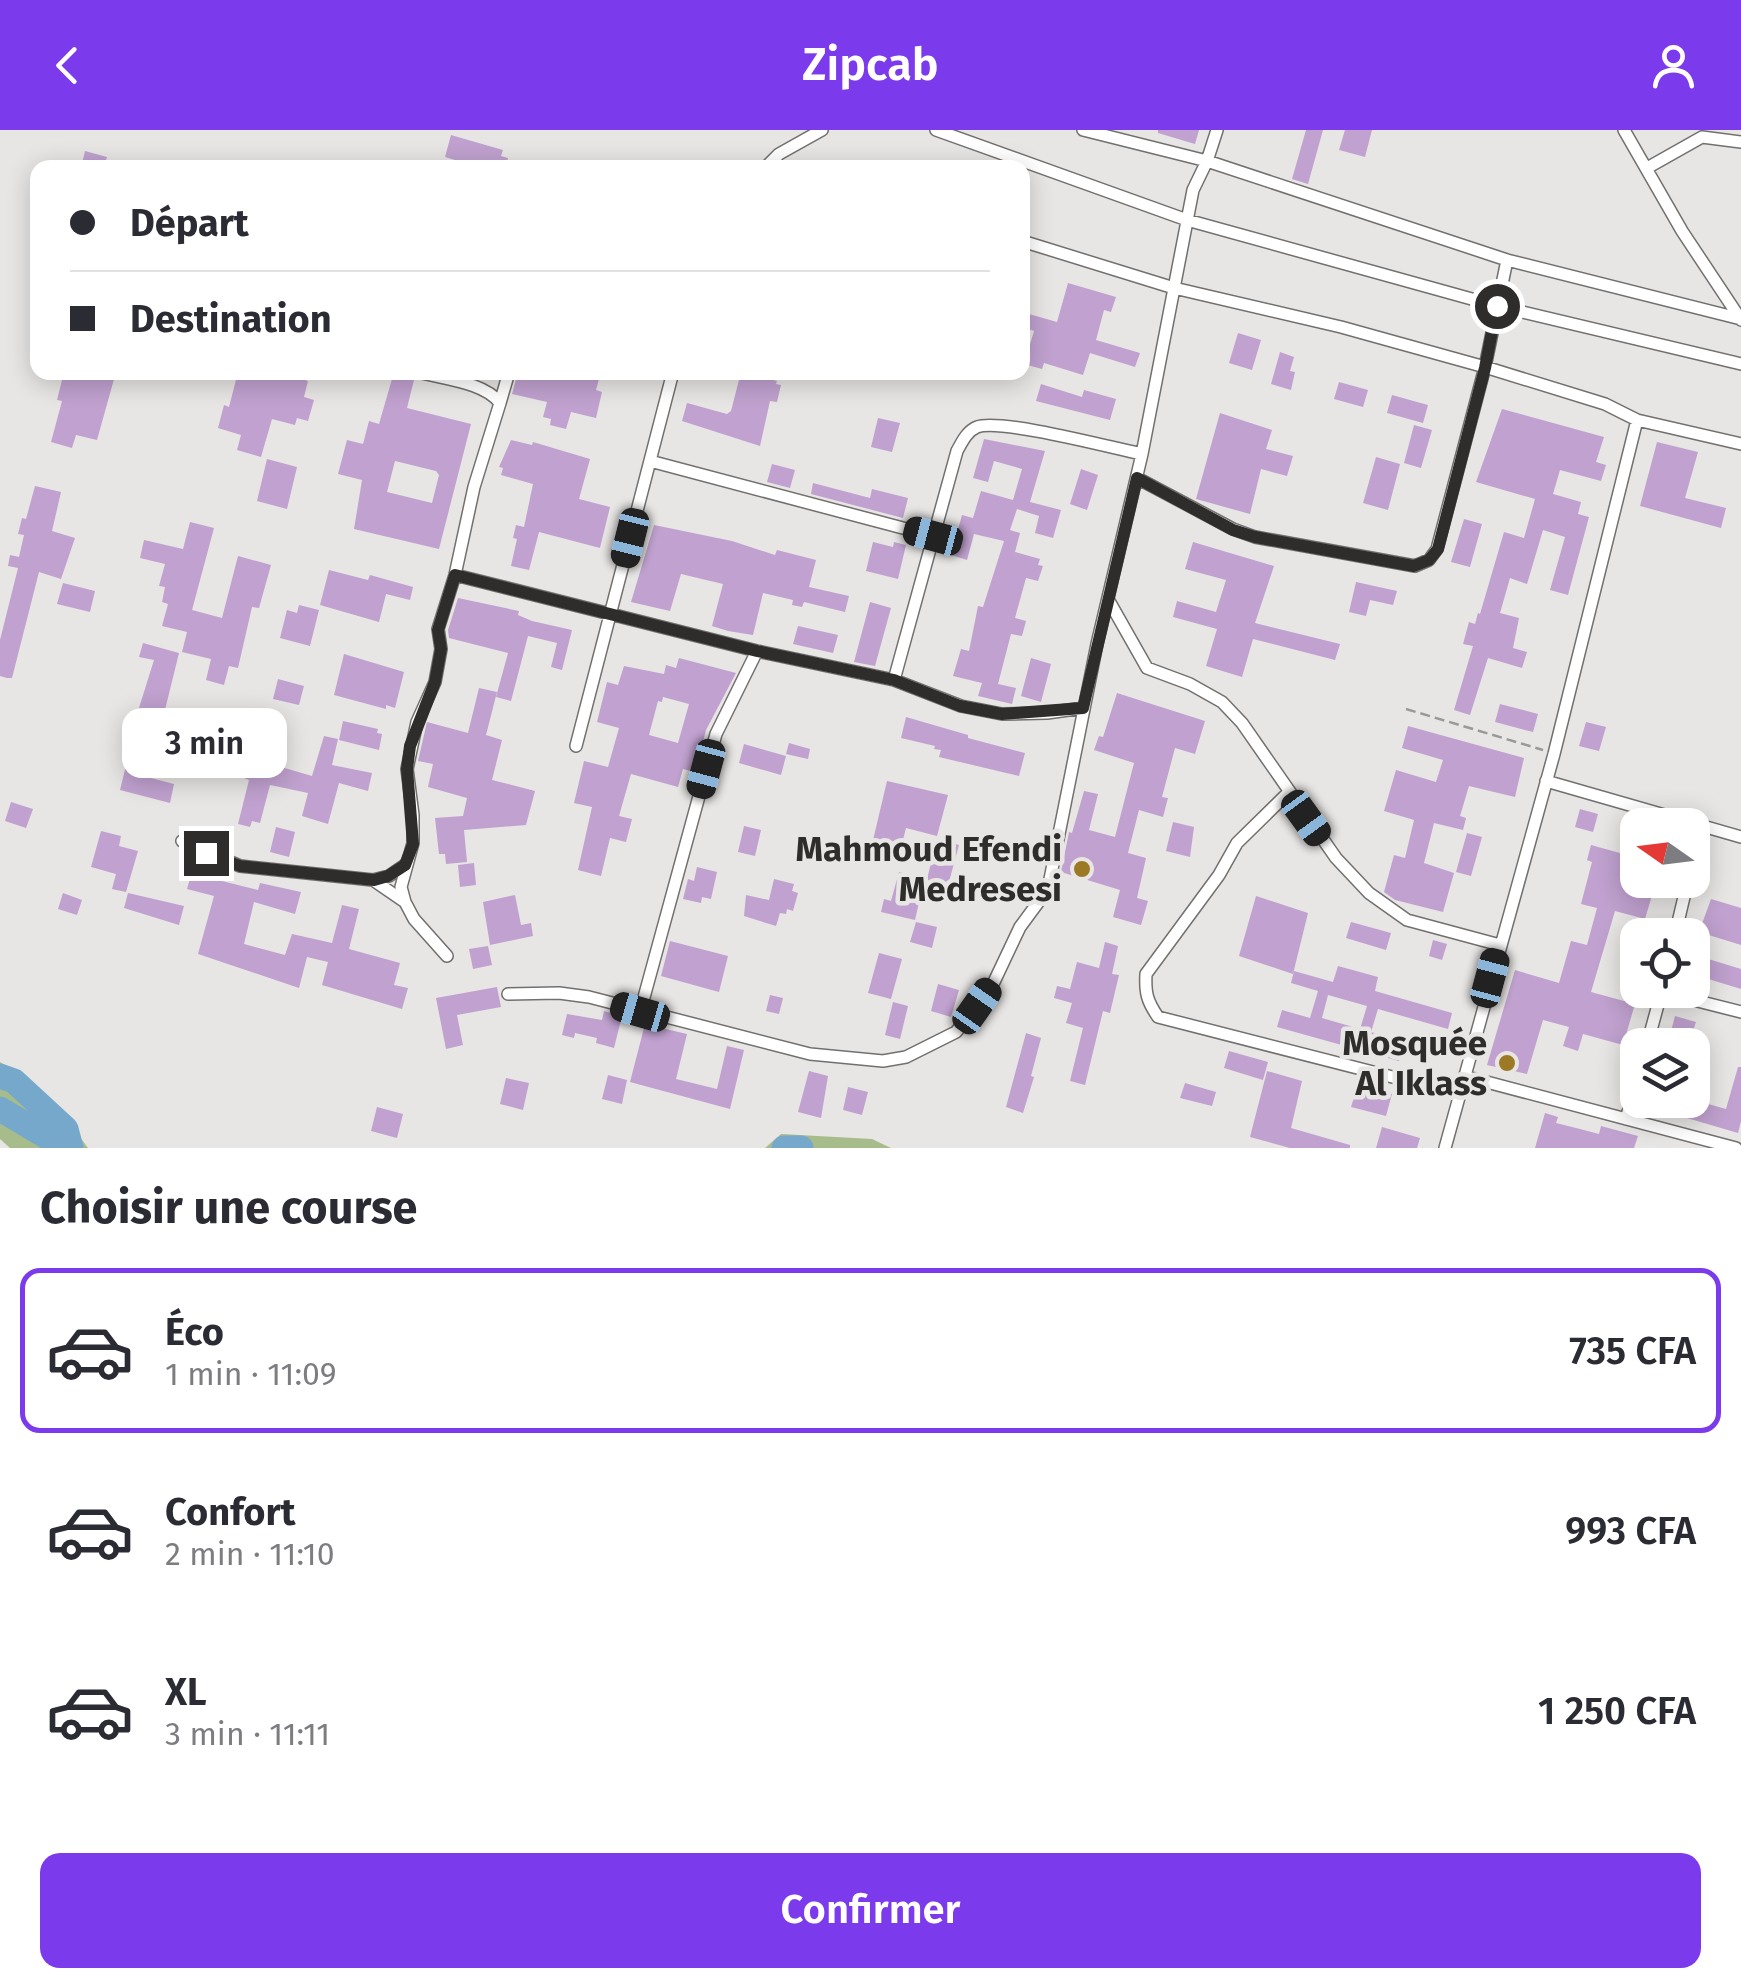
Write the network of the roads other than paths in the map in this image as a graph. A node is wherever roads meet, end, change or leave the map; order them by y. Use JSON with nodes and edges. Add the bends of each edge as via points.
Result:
{"nodes":[{"id":1,"x":822,"y":130,"type":"edge"},
{"id":2,"x":936,"y":130,"type":"edge"},
{"id":3,"x":1084,"y":130,"type":"edge"},
{"id":4,"x":1217,"y":130,"type":"edge"},
{"id":5,"x":1624,"y":130,"type":"edge"},
{"id":6,"x":1741,"y":142,"type":"edge"},
{"id":7,"x":773,"y":160,"type":"edge"},
{"id":8,"x":1020,"y":160,"type":"edge"},
{"id":9,"x":1207,"y":161,"type":"junction"},
{"id":10,"x":1030,"y":164,"type":"edge"},
{"id":11,"x":1647,"y":168,"type":"junction"},
{"id":12,"x":1187,"y":220,"type":"junction"},
{"id":13,"x":1030,"y":243,"type":"edge"},
{"id":14,"x":1507,"y":260,"type":"junction"},
{"id":15,"x":1174,"y":288,"type":"junction"},
{"id":16,"x":1497,"y":306,"type":"junction"},
{"id":17,"x":1740,"y":319,"type":"edge"},
{"id":18,"x":1741,"y":364,"type":"edge"},
{"id":19,"x":1485,"y":368,"type":"junction"},
{"id":20,"x":447,"y":380,"type":"edge"},
{"id":21,"x":507,"y":380,"type":"edge"},
{"id":22,"x":671,"y":380,"type":"edge"},
{"id":23,"x":500,"y":403,"type":"junction"},
{"id":24,"x":1637,"y":420,"type":"junction"},
{"id":25,"x":1741,"y":444,"type":"edge"},
{"id":26,"x":1142,"y":454,"type":"junction"},
{"id":27,"x":650,"y":461,"type":"junction"},
{"id":28,"x":1137,"y":478,"type":"junction"},
{"id":29,"x":933,"y":536,"type":"junction"},
{"id":30,"x":455,"y":575,"type":"junction"},
{"id":31,"x":1109,"y":601,"type":"junction"},
{"id":32,"x":610,"y":615,"type":"junction"},
{"id":33,"x":757,"y":651,"type":"junction"},
{"id":34,"x":894,"y":680,"type":"junction"},
{"id":35,"x":1083,"y":708,"type":"junction"},
{"id":36,"x":576,"y":746,"type":"dead end"},
{"id":37,"x":1546,"y":782,"type":"junction"},
{"id":38,"x":1289,"y":792,"type":"junction"},
{"id":39,"x":1638,"y":808,"type":"edge"},
{"id":40,"x":1710,"y":828,"type":"edge"},
{"id":41,"x":1741,"y":836,"type":"edge"},
{"id":42,"x":182,"y":841,"type":"dead end"},
{"id":43,"x":405,"y":865,"type":"junction"},
{"id":44,"x":374,"y":880,"type":"junction"},
{"id":45,"x":404,"y":902,"type":"junction"},
{"id":46,"x":1500,"y":946,"type":"junction"},
{"id":47,"x":448,"y":956,"type":"dead end"},
{"id":48,"x":508,"y":994,"type":"dead end"},
{"id":49,"x":1710,"y":1004,"type":"edge"},
{"id":50,"x":640,"y":1012,"type":"junction"},
{"id":51,"x":1741,"y":1012,"type":"edge"},
{"id":52,"x":1464,"y":1076,"type":"junction"},
{"id":53,"x":1459,"y":1094,"type":"junction"},
{"id":54,"x":1626,"y":1119,"type":"joint"},
{"id":55,"x":1445,"y":1148,"type":"edge"},
{"id":56,"x":1736,"y":1148,"type":"edge"}],
"edges":[{"from":1,"to":7,"type":"street"},
{"from":2,"to":8,"type":"street"},
{"from":3,"to":9,"type":"street"},
{"from":4,"to":9,"type":"street"},
{"from":5,"to":11,"type":"street"},
{"from":6,"to":11,"type":"street","via":[[1702,138]]},
{"from":9,"to":12,"type":"street"},
{"from":9,"to":14,"type":"street"},
{"from":10,"to":12,"type":"street"},
{"from":11,"to":17,"type":"street"},
{"from":12,"to":15,"type":"street"},
{"from":12,"to":16,"type":"street"},
{"from":13,"to":15,"type":"street"},
{"from":14,"to":16,"type":"street"},
{"from":14,"to":17,"type":"street"},
{"from":15,"to":19,"type":"street","via":[[1342,326]]},
{"from":15,"to":26,"type":"street"},
{"from":16,"to":18,"type":"street"},
{"from":16,"to":19,"type":"street"},
{"from":19,"to":24,"type":"street"},
{"from":19,"to":28,"type":"street","via":[[1438,549],[1414,566],[1255,537]]},
{"from":20,"to":23,"type":"street","via":[[484,390]]},
{"from":21,"to":23,"type":"street"},
{"from":22,"to":27,"type":"street"},
{"from":23,"to":30,"type":"street"},
{"from":24,"to":25,"type":"street"},
{"from":24,"to":37,"type":"street"},
{"from":26,"to":28,"type":"street"},
{"from":26,"to":29,"type":"street","via":[[978,426],[957,451]]},
{"from":27,"to":29,"type":"street"},
{"from":27,"to":32,"type":"street"},
{"from":28,"to":31,"type":"street"},
{"from":29,"to":34,"type":"street"},
{"from":30,"to":32,"type":"street"},
{"from":30,"to":43,"type":"street","via":[[438,630],[435,682],[410,746],[413,844]]},
{"from":31,"to":35,"type":"street"},
{"from":31,"to":38,"type":"street","via":[[1147,668],[1222,702]]},
{"from":32,"to":33,"type":"street"},
{"from":32,"to":36,"type":"street"},
{"from":33,"to":34,"type":"street"},
{"from":33,"to":50,"type":"street","via":[[716,734]]},
{"from":34,"to":35,"type":"street","via":[[1002,714]]},
{"from":35,"to":50,"type":"street","via":[[1048,889],[956,1032],[906,1057],[883,1060],[810,1054]]},
{"from":37,"to":39,"type":"street"},
{"from":37,"to":46,"type":"street"},
{"from":38,"to":46,"type":"street","via":[[1336,858],[1390,910]]},
{"from":38,"to":53,"type":"street","via":[[1237,843],[1146,974],[1149,1004],[1158,1016]]},
{"from":40,"to":41,"type":"street"},
{"from":42,"to":44,"type":"street","via":[[240,866]]},
{"from":43,"to":44,"type":"street"},
{"from":43,"to":45,"type":"street"},
{"from":44,"to":45,"type":"street"},
{"from":45,"to":47,"type":"street"},
{"from":46,"to":52,"type":"street"},
{"from":48,"to":50,"type":"street","via":[[560,993]]},
{"from":49,"to":51,"type":"street"},
{"from":52,"to":53,"type":"street"},
{"from":52,"to":54,"type":"street"},
{"from":53,"to":55,"type":"street"},
{"from":54,"to":56,"type":"street"}]}
